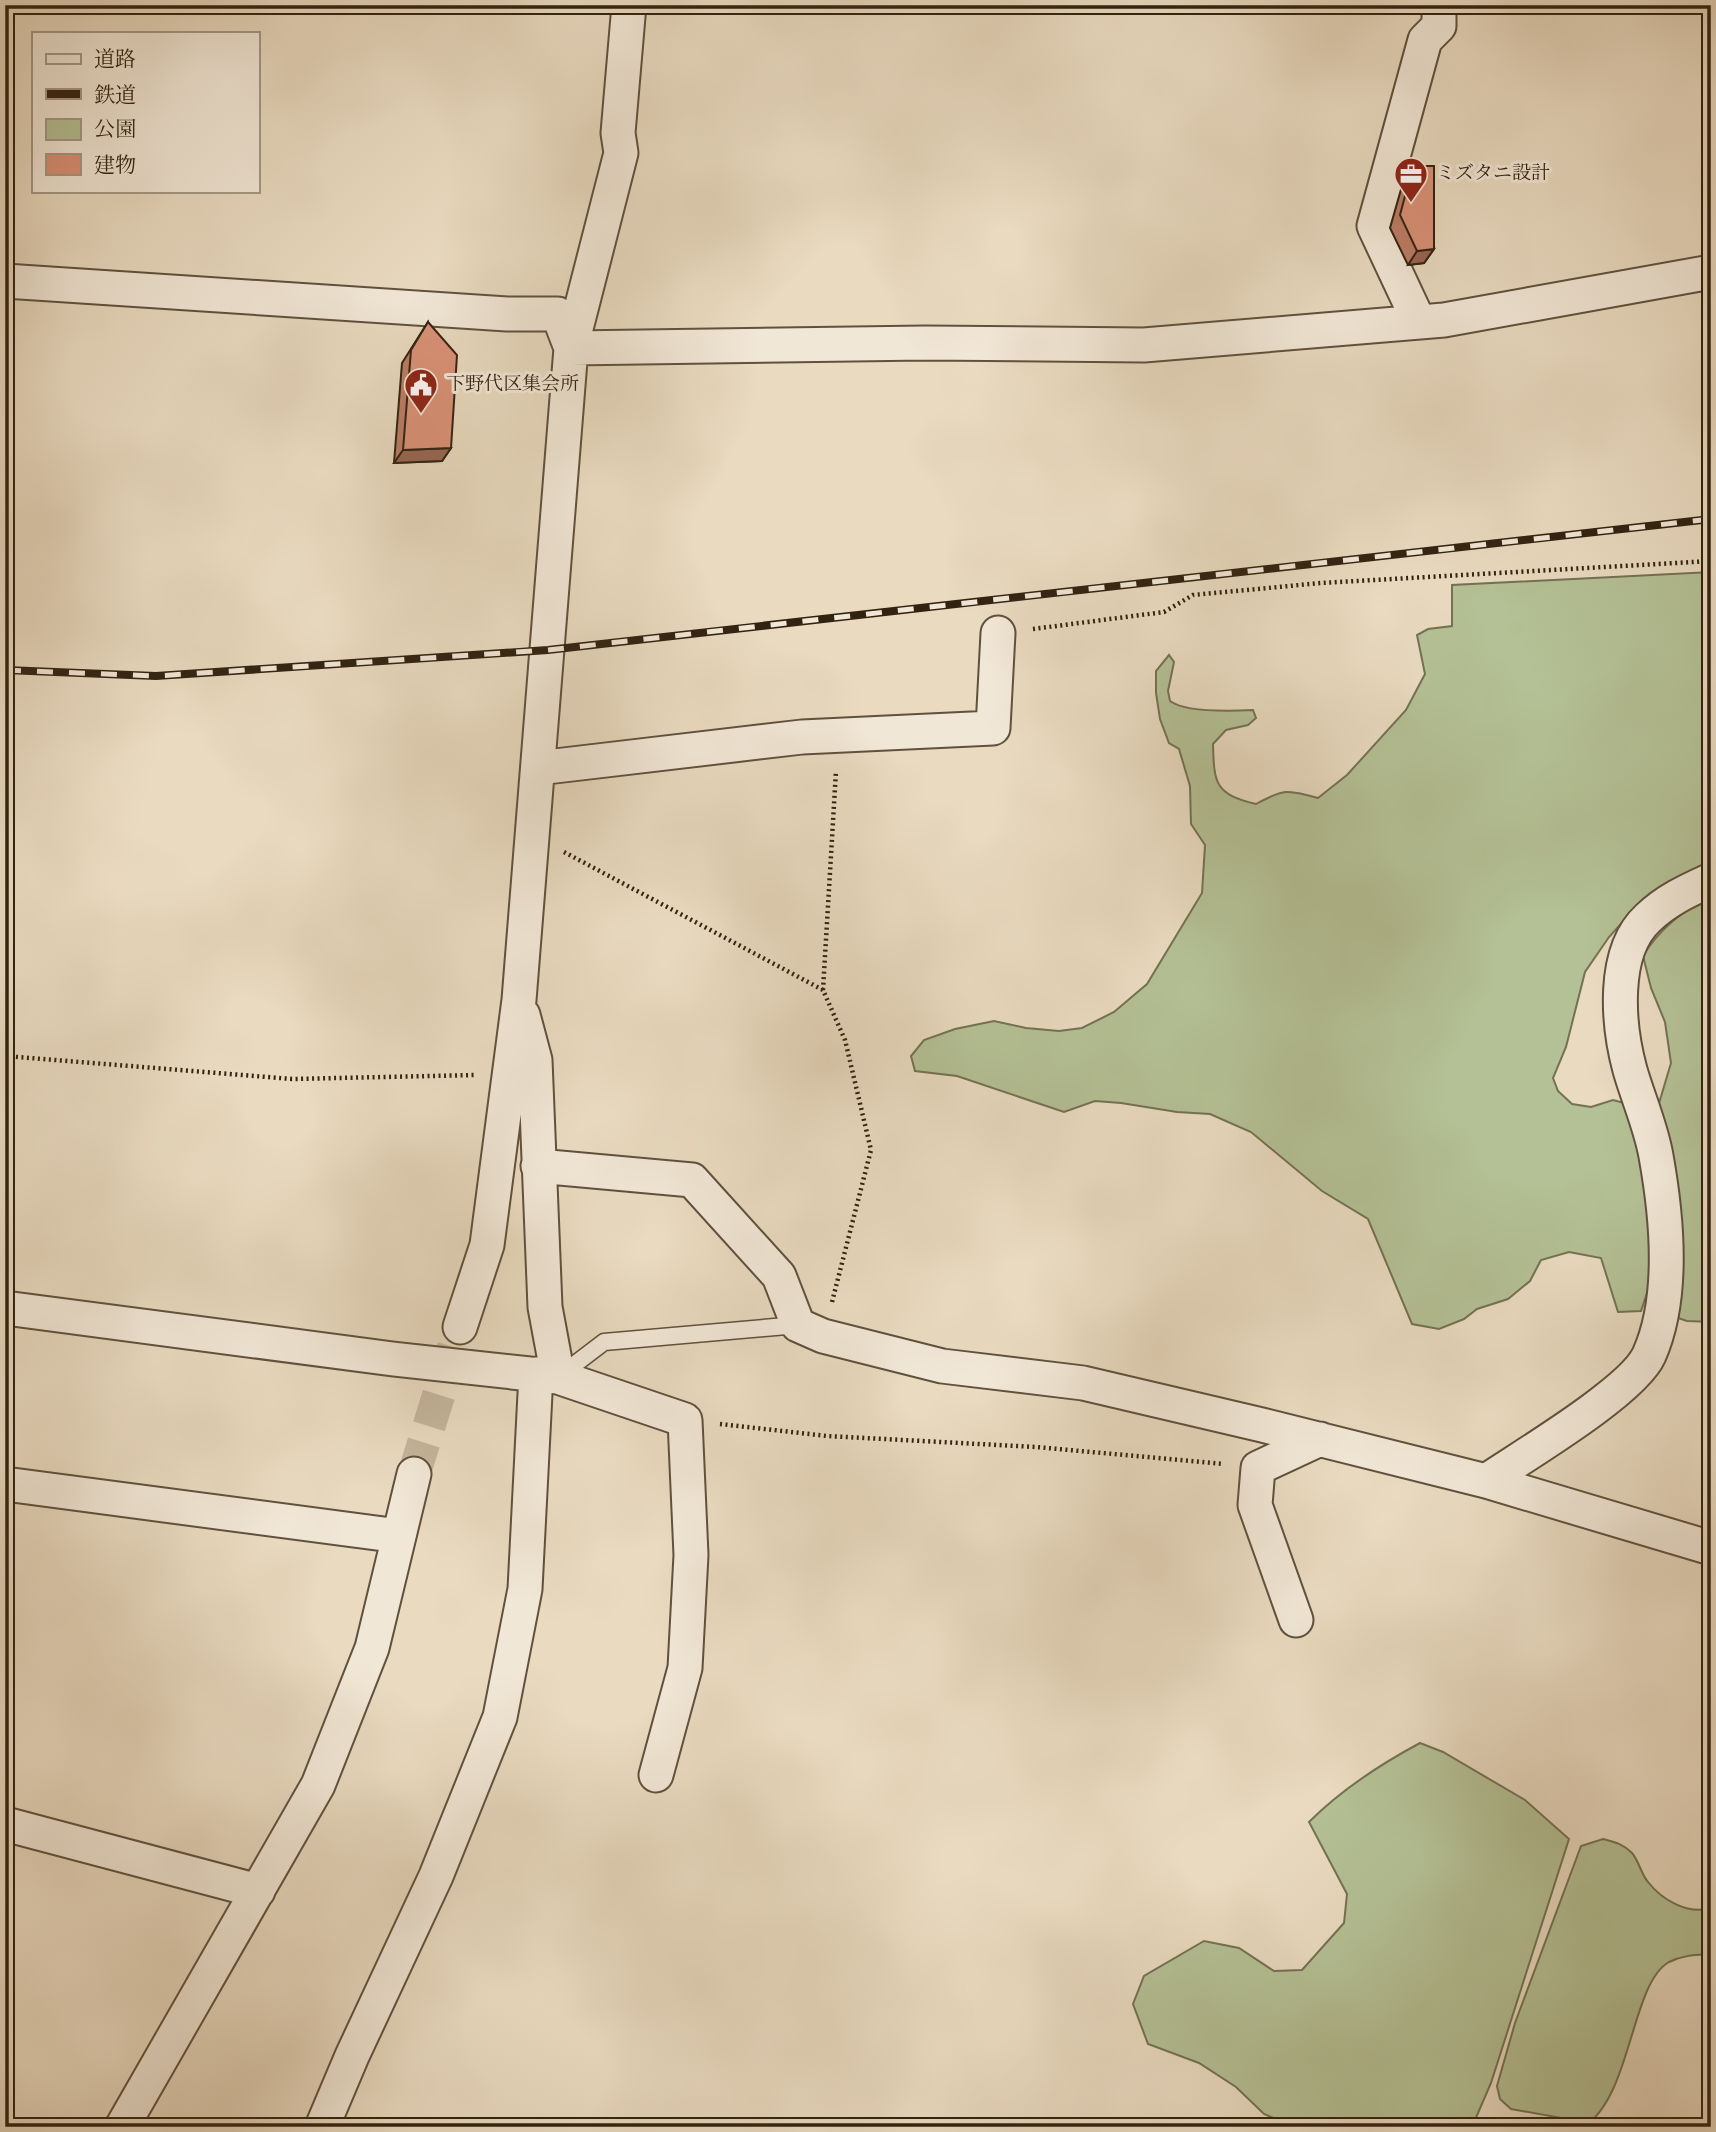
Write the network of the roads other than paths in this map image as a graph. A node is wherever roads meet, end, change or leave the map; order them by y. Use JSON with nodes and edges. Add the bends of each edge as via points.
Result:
{"nodes":[{"id":1,"x":629,"y":5,"type":"edge"},
{"id":2,"x":1439,"y":5,"type":"edge"},
{"id":3,"x":1711,"y":272,"type":"edge"},
{"id":4,"x":5,"y":281,"type":"edge"},
{"id":5,"x":1419,"y":323,"type":"junction"},
{"id":6,"x":570,"y":348,"type":"junction"},
{"id":7,"x":998,"y":634,"type":"road end"},
{"id":8,"x":538,"y":768,"type":"junction"},
{"id":9,"x":1711,"y":880,"type":"edge"},
{"id":10,"x":519,"y":1000,"type":"junction"},
{"id":11,"x":538,"y":1166,"type":"junction"},
{"id":12,"x":5,"y":1308,"type":"edge"},
{"id":13,"x":460,"y":1327,"type":"tunnel mouth"},
{"id":14,"x":811,"y":1331,"type":"junction"},
{"id":15,"x":547,"y":1375,"type":"junction"},
{"id":16,"x":1320,"y":1440,"type":"junction"},
{"id":17,"x":414,"y":1474,"type":"tunnel mouth"},
{"id":18,"x":1486,"y":1481,"type":"junction"},
{"id":19,"x":5,"y":1483,"type":"edge"},
{"id":20,"x":399,"y":1536,"type":"junction"},
{"id":21,"x":1711,"y":1548,"type":"edge"},
{"id":22,"x":1296,"y":1620,"type":"dead end"},
{"id":23,"x":656,"y":1775,"type":"dead end"},
{"id":24,"x":5,"y":1824,"type":"edge"},
{"id":25,"x":258,"y":1891,"type":"junction"},
{"id":26,"x":122,"y":2127,"type":"edge"},
{"id":27,"x":322,"y":2127,"type":"edge"}],
"edges":[{"from":1,"to":6,"type":"street","via":[[618,133],[621,153]]},
{"from":2,"to":5,"type":"street","via":[[1439,26],[1425,40],[1374,226]]},
{"from":3,"to":5,"type":"street"},
{"from":4,"to":6,"type":"street","via":[[558,314]]},
{"from":5,"to":6,"type":"street","via":[[1144,345]]},
{"from":6,"to":8,"type":"street"},
{"from":7,"to":8,"type":"street","via":[[993,728],[802,737]]},
{"from":8,"to":10,"type":"street"},
{"from":9,"to":18,"type":"street","via":[[1674,897],[1645,920],[1626,953],[1619,997],[1629,1066],[1656,1155],[1668,1254],[1662,1313],[1648,1357],[1619,1390]]},
{"from":10,"to":11,"type":"street","via":[[535,1060]]},
{"from":10,"to":13,"type":"street","via":[[487,1245]]},
{"from":11,"to":14,"type":"street","via":[[692,1180],[779,1276]]},
{"from":11,"to":15,"type":"street"},
{"from":12,"to":15,"type":"street"},
{"from":14,"to":15,"type":"lane","via":[[604,1342]]},
{"from":14,"to":16,"type":"street","via":[[942,1366],[1083,1383]]},
{"from":15,"to":23,"type":"street","via":[[685,1420],[691,1555],[685,1668]]},
{"from":15,"to":27,"type":"street","via":[[525,1589],[500,1717],[436,1876]]},
{"from":16,"to":18,"type":"street"},
{"from":16,"to":22,"type":"street","via":[[1258,1468],[1255,1505]]},
{"from":17,"to":20,"type":"street"},
{"from":18,"to":21,"type":"street"},
{"from":19,"to":20,"type":"street"},
{"from":20,"to":25,"type":"street","via":[[372,1648],[328,1760]]},
{"from":24,"to":25,"type":"street"},
{"from":25,"to":26,"type":"street"}]}
